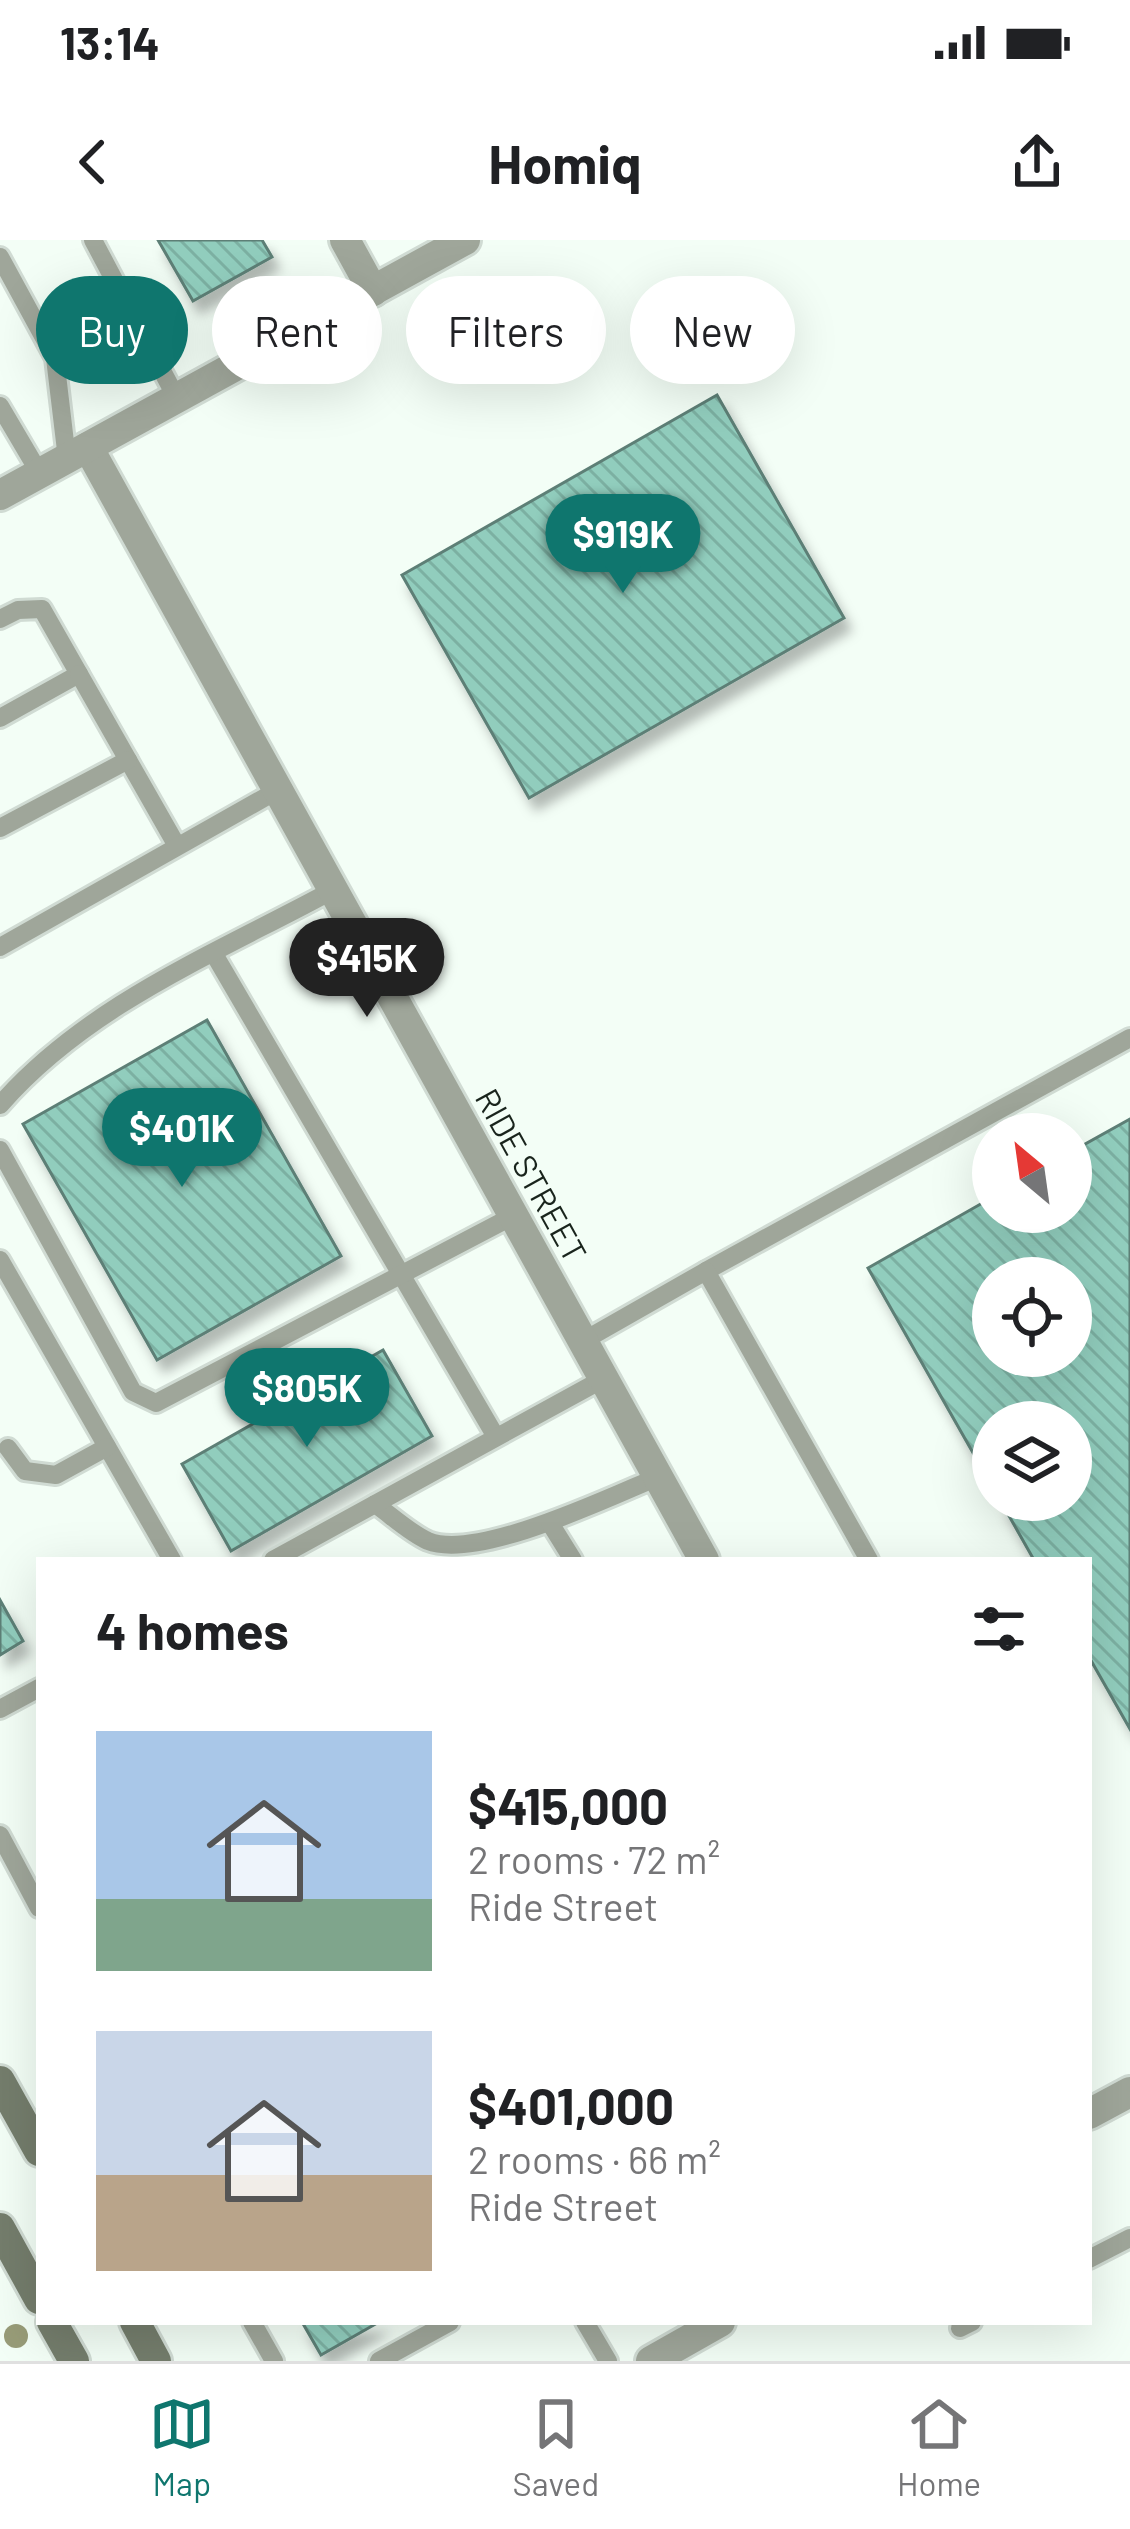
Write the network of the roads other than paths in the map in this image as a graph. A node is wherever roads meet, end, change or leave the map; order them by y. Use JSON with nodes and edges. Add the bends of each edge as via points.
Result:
{"nodes":[{"id":1,"x":93,"y":240,"type":"edge"},
{"id":2,"x":345,"y":240,"type":"edge"},
{"id":3,"x":465,"y":240,"type":"edge"},
{"id":4,"x":0,"y":257,"type":"edge"},
{"id":5,"x":365,"y":276,"type":"edge"},
{"id":6,"x":382,"y":286,"type":"edge"},
{"id":7,"x":212,"y":380,"type":"edge"},
{"id":8,"x":177,"y":399,"type":"junction"},
{"id":9,"x":0,"y":406,"type":"edge"},
{"id":10,"x":65,"y":460,"type":"junction"},
{"id":11,"x":0,"y":495,"type":"edge"},
{"id":12,"x":0,"y":619,"type":"edge"},
{"id":13,"x":79,"y":674,"type":"junction"},
{"id":14,"x":0,"y":718,"type":"edge"},
{"id":15,"x":128,"y":760,"type":"junction"},
{"id":16,"x":278,"y":790,"type":"junction"},
{"id":17,"x":0,"y":828,"type":"edge"},
{"id":18,"x":178,"y":846,"type":"junction"},
{"id":19,"x":333,"y":890,"type":"junction"},
{"id":20,"x":0,"y":947,"type":"edge"},
{"id":21,"x":214,"y":954,"type":"junction"},
{"id":22,"x":1130,"y":1037,"type":"edge"},
{"id":23,"x":0,"y":1105,"type":"edge"},
{"id":24,"x":0,"y":1150,"type":"edge"},
{"id":25,"x":513,"y":1216,"type":"junction"},
{"id":26,"x":0,"y":1260,"type":"edge"},
{"id":27,"x":706,"y":1271,"type":"junction"},
{"id":28,"x":404,"y":1273,"type":"junction"},
{"id":29,"x":583,"y":1341,"type":"junction"},
{"id":30,"x":603,"y":1379,"type":"junction"},
{"id":31,"x":496,"y":1437,"type":"junction"},
{"id":32,"x":3,"y":1445,"type":"edge"},
{"id":33,"x":107,"y":1447,"type":"junction"},
{"id":34,"x":658,"y":1477,"type":"junction"},
{"id":35,"x":375,"y":1504,"type":"junction"},
{"id":36,"x":550,"y":1522,"type":"junction"},
{"id":37,"x":170,"y":1557,"type":"edge"},
{"id":38,"x":278,"y":1557,"type":"edge"},
{"id":39,"x":572,"y":1557,"type":"edge"},
{"id":40,"x":702,"y":1557,"type":"edge"},
{"id":41,"x":867,"y":1557,"type":"edge"},
{"id":42,"x":36,"y":1693,"type":"edge"},
{"id":43,"x":0,"y":1709,"type":"edge"},
{"id":44,"x":0,"y":1835,"type":"edge"},
{"id":45,"x":36,"y":1902,"type":"edge"},
{"id":46,"x":0,"y":2080,"type":"edge"},
{"id":47,"x":1130,"y":2092,"type":"edge"},
{"id":48,"x":1092,"y":2112,"type":"edge"},
{"id":49,"x":36,"y":2146,"type":"edge"},
{"id":50,"x":0,"y":2228,"type":"edge"},
{"id":51,"x":1130,"y":2238,"type":"edge"},
{"id":52,"x":1092,"y":2258,"type":"edge"},
{"id":53,"x":36,"y":2294,"type":"edge"},
{"id":54,"x":54,"y":2325,"type":"edge"},
{"id":55,"x":137,"y":2325,"type":"edge"},
{"id":56,"x":254,"y":2325,"type":"edge"},
{"id":57,"x":445,"y":2325,"type":"edge"},
{"id":58,"x":587,"y":2325,"type":"edge"},
{"id":59,"x":715,"y":2325,"type":"edge"},
{"id":60,"x":74,"y":2361,"type":"edge"},
{"id":61,"x":156,"y":2361,"type":"edge"},
{"id":62,"x":274,"y":2361,"type":"edge"},
{"id":63,"x":379,"y":2361,"type":"edge"},
{"id":64,"x":608,"y":2361,"type":"edge"},
{"id":65,"x":651,"y":2361,"type":"edge"}],
"edges":[{"from":1,"to":8,"type":"lane"},
{"from":2,"to":5,"type":"street"},
{"from":3,"to":6,"type":"street"},
{"from":4,"to":10,"type":"lane","via":[[55,358]]},
{"from":7,"to":8,"type":"street"},
{"from":8,"to":10,"type":"street"},
{"from":9,"to":10,"type":"lane"},
{"from":10,"to":11,"type":"street"},
{"from":10,"to":16,"type":"street","name":"RIDE STREET"},
{"from":12,"to":13,"type":"lane","via":[[42,609]]},
{"from":13,"to":14,"type":"lane"},
{"from":13,"to":15,"type":"lane"},
{"from":15,"to":17,"type":"lane"},
{"from":15,"to":18,"type":"lane"},
{"from":16,"to":18,"type":"lane"},
{"from":16,"to":19,"type":"street","name":"RIDE STREET"},
{"from":18,"to":20,"type":"lane"},
{"from":19,"to":21,"type":"lane"},
{"from":19,"to":25,"type":"street","name":"RIDE STREET"},
{"from":21,"to":23,"type":"lane","via":[[96,1018],[39,1060]]},
{"from":21,"to":28,"type":"lane"},
{"from":22,"to":27,"type":"lane"},
{"from":24,"to":28,"type":"lane","via":[[133,1392],[156,1403]]},
{"from":25,"to":28,"type":"lane"},
{"from":25,"to":29,"type":"street","name":"RIDE STREET"},
{"from":26,"to":33,"type":"lane"},
{"from":27,"to":29,"type":"lane"},
{"from":27,"to":41,"type":"lane"},
{"from":28,"to":31,"type":"lane"},
{"from":29,"to":30,"type":"street","name":"RIDE STREET"},
{"from":30,"to":31,"type":"lane"},
{"from":30,"to":34,"type":"street","name":"RIDE STREET"},
{"from":31,"to":35,"type":"lane"},
{"from":32,"to":33,"type":"lane","via":[[25,1471],[56,1475]]},
{"from":33,"to":37,"type":"lane"},
{"from":34,"to":36,"type":"lane"},
{"from":34,"to":40,"type":"street","name":"RIDE STREET"},
{"from":35,"to":36,"type":"lane","via":[[431,1543],[495,1539]]},
{"from":35,"to":38,"type":"lane"},
{"from":36,"to":39,"type":"lane"},
{"from":42,"to":43,"type":"lane"},
{"from":44,"to":45,"type":"lane"},
{"from":46,"to":49,"type":"main road"},
{"from":47,"to":48,"type":"street"},
{"from":50,"to":53,"type":"main road"},
{"from":51,"to":52,"type":"lane"},
{"from":54,"to":60,"type":"main road"},
{"from":55,"to":61,"type":"main road"},
{"from":56,"to":62,"type":"lane"},
{"from":57,"to":63,"type":"lane"},
{"from":58,"to":64,"type":"lane"},
{"from":59,"to":65,"type":"street"}]}
